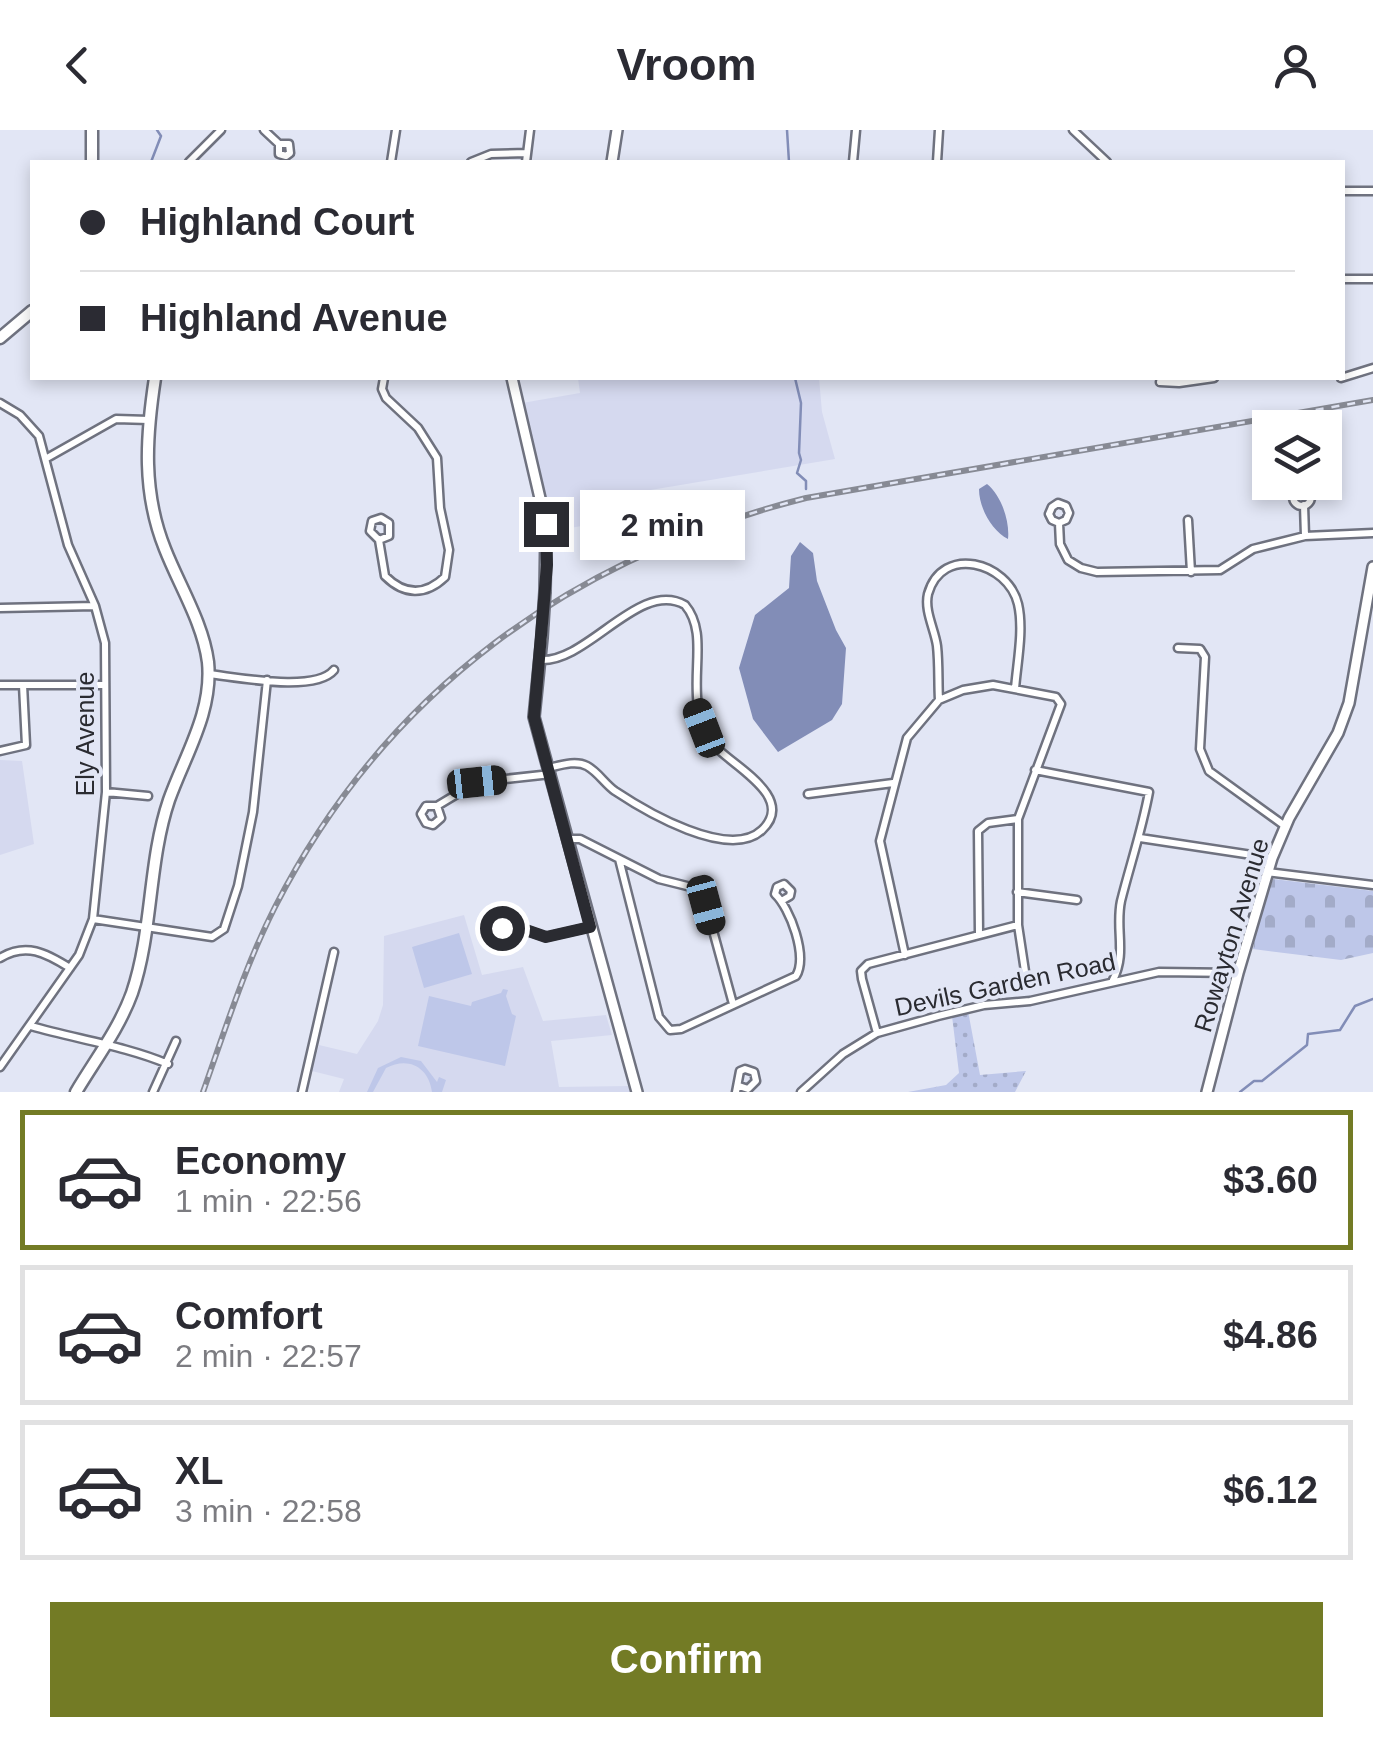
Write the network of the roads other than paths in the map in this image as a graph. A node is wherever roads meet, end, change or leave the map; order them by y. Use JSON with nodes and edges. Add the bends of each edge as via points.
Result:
{"nodes":[{"id":1,"x":92,"y":130,"type":"edge"},
{"id":2,"x":222,"y":130,"type":"edge"},
{"id":3,"x":264,"y":130,"type":"edge"},
{"id":4,"x":396,"y":130,"type":"edge"},
{"id":5,"x":530,"y":130,"type":"edge"},
{"id":6,"x":617,"y":130,"type":"edge"},
{"id":7,"x":856,"y":130,"type":"edge"},
{"id":8,"x":938,"y":130,"type":"edge"},
{"id":9,"x":1072,"y":130,"type":"edge"},
{"id":10,"x":278,"y":144,"type":"dead end"},
{"id":11,"x":527,"y":158,"type":"edge"},
{"id":12,"x":92,"y":160,"type":"edge"},
{"id":13,"x":192,"y":160,"type":"edge"},
{"id":14,"x":390,"y":160,"type":"edge"},
{"id":15,"x":477,"y":160,"type":"edge"},
{"id":16,"x":612,"y":160,"type":"edge"},
{"id":17,"x":853,"y":160,"type":"edge"},
{"id":18,"x":936,"y":160,"type":"edge"},
{"id":19,"x":1106,"y":160,"type":"edge"},
{"id":20,"x":1345,"y":191,"type":"edge"},
{"id":21,"x":1373,"y":191,"type":"edge"},
{"id":22,"x":1373,"y":278,"type":"edge"},
{"id":23,"x":1345,"y":280,"type":"edge"},
{"id":24,"x":30,"y":313,"type":"edge"},
{"id":25,"x":0,"y":338,"type":"edge"},
{"id":26,"x":1373,"y":368,"type":"edge"},
{"id":27,"x":1345,"y":377,"type":"edge"},
{"id":28,"x":156,"y":380,"type":"edge"},
{"id":29,"x":384,"y":380,"type":"edge"},
{"id":30,"x":512,"y":380,"type":"edge"},
{"id":31,"x":1202,"y":380,"type":"edge"},
{"id":32,"x":1160,"y":382,"type":"dead end"},
{"id":33,"x":0,"y":403,"type":"edge"},
{"id":34,"x":149,"y":420,"type":"junction"},
{"id":35,"x":47,"y":458,"type":"junction"},
{"id":36,"x":1304,"y":505,"type":"dead end"},
{"id":37,"x":1188,"y":520,"type":"dead end"},
{"id":38,"x":1059,"y":523,"type":"dead end"},
{"id":39,"x":1373,"y":533,"type":"edge"},
{"id":40,"x":1305,"y":536,"type":"junction"},
{"id":41,"x":379,"y":540,"type":"dead end"},
{"id":42,"x":1373,"y":567,"type":"edge"},
{"id":43,"x":1191,"y":572,"type":"junction"},
{"id":44,"x":95,"y":606,"type":"junction"},
{"id":45,"x":0,"y":608,"type":"edge"},
{"id":46,"x":1178,"y":648,"type":"dead end"},
{"id":47,"x":540,"y":660,"type":"junction"},
{"id":48,"x":334,"y":670,"type":"dead end"},
{"id":49,"x":208,"y":674,"type":"junction"},
{"id":50,"x":268,"y":680,"type":"junction"},
{"id":51,"x":0,"y":685,"type":"edge"},
{"id":52,"x":24,"y":685,"type":"junction"},
{"id":53,"x":104,"y":685,"type":"junction"},
{"id":54,"x":1016,"y":688,"type":"junction"},
{"id":55,"x":939,"y":700,"type":"junction"},
{"id":56,"x":0,"y":751,"type":"edge"},
{"id":57,"x":1035,"y":770,"type":"junction"},
{"id":58,"x":550,"y":771,"type":"junction"},
{"id":59,"x":894,"y":783,"type":"junction"},
{"id":60,"x":106,"y":792,"type":"junction"},
{"id":61,"x":808,"y":794,"type":"dead end"},
{"id":62,"x":148,"y":796,"type":"dead end"},
{"id":63,"x":437,"y":806,"type":"dead end"},
{"id":64,"x":1018,"y":819,"type":"junction"},
{"id":65,"x":1285,"y":826,"type":"junction"},
{"id":66,"x":1140,"y":838,"type":"junction"},
{"id":67,"x":568,"y":839,"type":"junction"},
{"id":68,"x":1272,"y":858,"type":"junction"},
{"id":69,"x":619,"y":859,"type":"junction"},
{"id":70,"x":1268,"y":872,"type":"junction"},
{"id":71,"x":1373,"y":885,"type":"edge"},
{"id":72,"x":1017,"y":892,"type":"junction"},
{"id":73,"x":783,"y":900,"type":"dead end"},
{"id":74,"x":1077,"y":900,"type":"dead end"},
{"id":75,"x":93,"y":918,"type":"junction"},
{"id":76,"x":1018,"y":924,"type":"junction"},
{"id":77,"x":145,"y":925,"type":"junction"},
{"id":78,"x":590,"y":927,"type":"junction"},
{"id":79,"x":520,"y":928,"type":"dead end"},
{"id":80,"x":979,"y":934,"type":"junction"},
{"id":81,"x":334,"y":952,"type":"dead end"},
{"id":82,"x":905,"y":954,"type":"junction"},
{"id":83,"x":0,"y":958,"type":"edge"},
{"id":84,"x":70,"y":968,"type":"junction"},
{"id":85,"x":1238,"y":972,"type":"junction"},
{"id":86,"x":1026,"y":978,"type":"dead end"},
{"id":87,"x":1112,"y":981,"type":"junction"},
{"id":88,"x":733,"y":1004,"type":"junction"},
{"id":89,"x":31,"y":1026,"type":"junction"},
{"id":90,"x":877,"y":1033,"type":"junction"},
{"id":91,"x":176,"y":1041,"type":"dead end"},
{"id":92,"x":104,"y":1047,"type":"junction"},
{"id":93,"x":168,"y":1064,"type":"junction"},
{"id":94,"x":0,"y":1067,"type":"edge"},
{"id":95,"x":76,"y":1092,"type":"edge"},
{"id":96,"x":154,"y":1092,"type":"edge"},
{"id":97,"x":302,"y":1092,"type":"edge"},
{"id":98,"x":637,"y":1092,"type":"edge"},
{"id":99,"x":801,"y":1092,"type":"edge"},
{"id":100,"x":1207,"y":1092,"type":"edge"}],
"edges":[{"from":1,"to":12,"type":"main road"},
{"from":2,"to":13,"type":"street"},
{"from":3,"to":10,"type":"street"},
{"from":4,"to":14,"type":"street"},
{"from":5,"to":11,"type":"street"},
{"from":6,"to":16,"type":"street"},
{"from":7,"to":17,"type":"street"},
{"from":8,"to":18,"type":"street"},
{"from":9,"to":19,"type":"street"},
{"from":11,"to":15,"type":"street","via":[[491,154]]},
{"from":20,"to":21,"type":"street"},
{"from":22,"to":23,"type":"street"},
{"from":24,"to":25,"type":"main road"},
{"from":26,"to":27,"type":"street"},
{"from":28,"to":34,"type":"main road"},
{"from":29,"to":41,"type":"street","via":[[386,398],[418,428],[436,458],[449,550],[445,577],[427,590],[402,589],[385,576]]},
{"from":30,"to":47,"type":"street","bridge":true,"via":[[546,524]]},
{"from":31,"to":32,"type":"street"},
{"from":33,"to":35,"type":"street","name":"Ely Avenue","via":[[32,425]]},
{"from":34,"to":35,"type":"street","via":[[116,418]]},
{"from":34,"to":49,"type":"main road","via":[[147,476],[156,521],[200,632]]},
{"from":35,"to":44,"type":"street","name":"Ely Avenue","via":[[68,545]]},
{"from":36,"to":40,"type":"street"},
{"from":37,"to":43,"type":"street"},
{"from":38,"to":43,"type":"street","via":[[1062,552],[1081,568]]},
{"from":39,"to":40,"type":"street"},
{"from":40,"to":43,"type":"street","via":[[1253,549],[1220,570]]},
{"from":42,"to":65,"type":"street","name":"Rowayton Avenue","via":[[1344,720]]},
{"from":44,"to":45,"type":"street"},
{"from":44,"to":53,"type":"street","name":"Ely Avenue","via":[[105,644]]},
{"from":46,"to":65,"type":"street","via":[[1200,649],[1205,657],[1200,749],[1209,771]]},
{"from":47,"to":58,"type":"street","via":[[534,717]]},
{"from":47,"to":58,"type":"street","via":[[568,656],[639,608],[680,602],[697,636],[694,694],[704,728],[720,752],[762,786],[769,818],[753,836],[706,836],[613,790],[588,766]]},
{"from":48,"to":50,"type":"street","via":[[307,682]]},
{"from":49,"to":50,"type":"street"},
{"from":49,"to":77,"type":"main road","via":[[202,716],[162,822]]},
{"from":50,"to":77,"type":"street","via":[[254,812],[224,929],[212,937]]},
{"from":51,"to":52,"type":"street"},
{"from":52,"to":53,"type":"street"},
{"from":52,"to":56,"type":"street","via":[[26,745]]},
{"from":53,"to":60,"type":"street","name":"Ely Avenue"},
{"from":54,"to":55,"type":"street","via":[[978,687]]},
{"from":54,"to":55,"type":"street","via":[[1014,595],[988,568],[958,563],[928,593]]},
{"from":54,"to":57,"type":"street","via":[[1062,704]]},
{"from":55,"to":59,"type":"street","via":[[907,738]]},
{"from":57,"to":64,"type":"street"},
{"from":57,"to":66,"type":"street","via":[[1149,792]]},
{"from":58,"to":63,"type":"street","via":[[477,782]]},
{"from":58,"to":67,"type":"street"},
{"from":59,"to":61,"type":"street"},
{"from":59,"to":82,"type":"street","via":[[880,841]]},
{"from":60,"to":62,"type":"street"},
{"from":60,"to":75,"type":"street","name":"Ely Avenue"},
{"from":64,"to":72,"type":"street"},
{"from":64,"to":80,"type":"street","via":[[988,823],[978,832]]},
{"from":65,"to":68,"type":"street","name":"Rowayton Avenue"},
{"from":66,"to":68,"type":"street"},
{"from":66,"to":87,"type":"street","via":[[1120,906],[1120,962]]},
{"from":67,"to":69,"type":"street"},
{"from":67,"to":78,"type":"street"},
{"from":68,"to":70,"type":"street","name":"Rowayton Avenue"},
{"from":69,"to":88,"type":"street","via":[[700,894]]},
{"from":69,"to":88,"type":"street","via":[[662,1023],[681,1029]]},
{"from":70,"to":71,"type":"street"},
{"from":70,"to":85,"type":"street","name":"Rowayton Avenue"},
{"from":72,"to":74,"type":"street"},
{"from":72,"to":76,"type":"street"},
{"from":73,"to":88,"type":"street","via":[[800,972]]},
{"from":75,"to":77,"type":"street"},
{"from":75,"to":84,"type":"street","name":"Ely Avenue"},
{"from":76,"to":80,"type":"street"},
{"from":76,"to":86,"type":"street"},
{"from":77,"to":92,"type":"main road","via":[[132,991]]},
{"from":78,"to":79,"type":"street","via":[[546,937]]},
{"from":78,"to":98,"type":"street"},
{"from":80,"to":82,"type":"street"},
{"from":81,"to":97,"type":"street"},
{"from":82,"to":90,"type":"street","via":[[861,971]]},
{"from":83,"to":84,"type":"street","via":[[32,949]]},
{"from":84,"to":89,"type":"street","name":"Ely Avenue"},
{"from":85,"to":87,"type":"street","name":"Devils Garden Road","via":[[1158,972]]},
{"from":85,"to":100,"type":"street","name":"Rowayton Avenue"},
{"from":87,"to":90,"type":"street","name":"Devils Garden Road"},
{"from":89,"to":92,"type":"street"},
{"from":89,"to":94,"type":"street","name":"Ely Avenue"},
{"from":90,"to":99,"type":"street","name":"Devils Garden Road"},
{"from":91,"to":93,"type":"street"},
{"from":92,"to":93,"type":"street"},
{"from":92,"to":95,"type":"main road"},
{"from":93,"to":96,"type":"street"}]}
